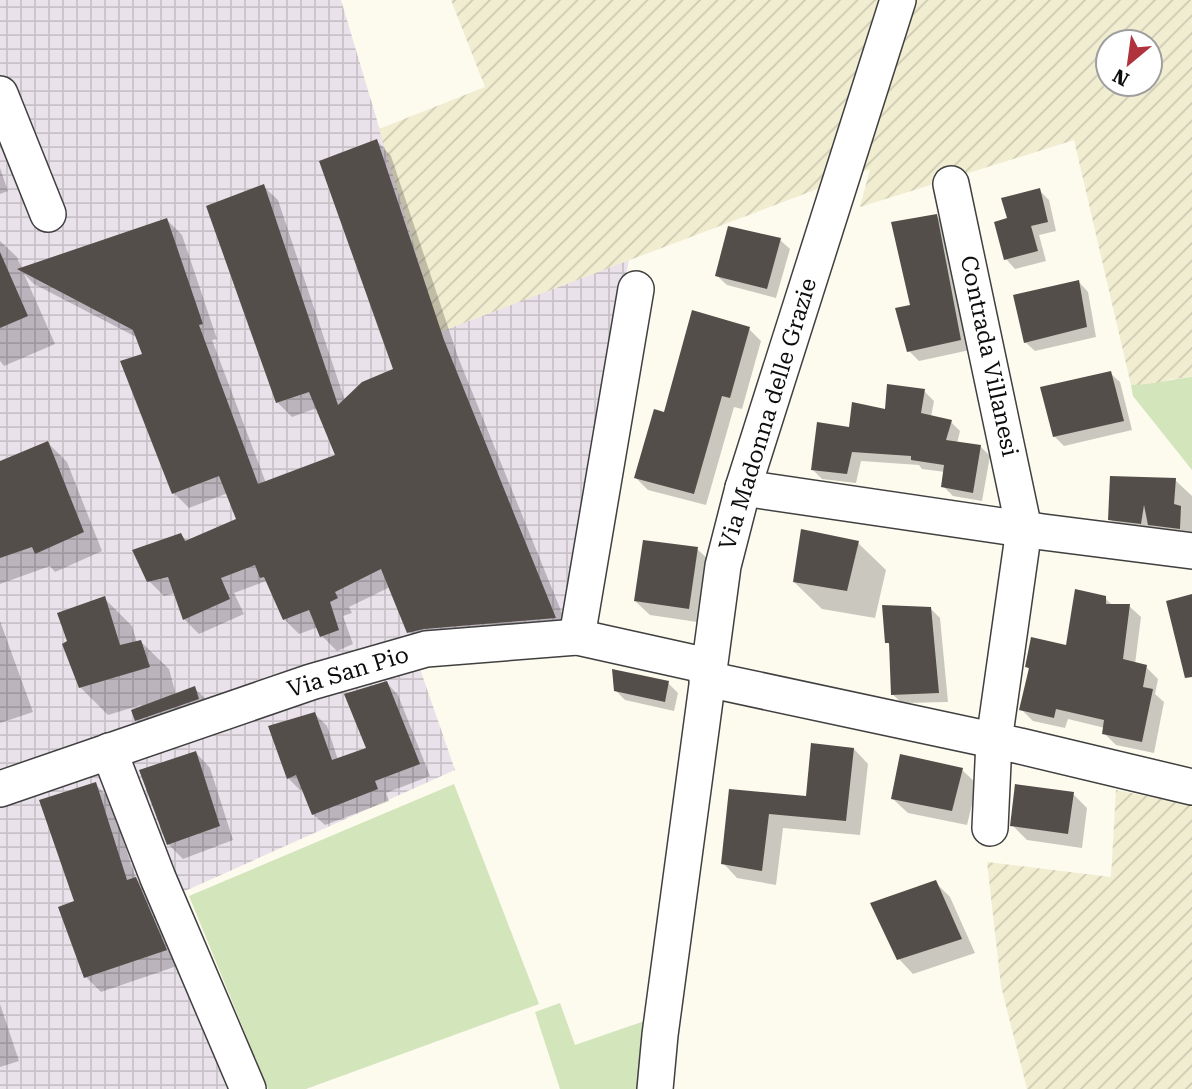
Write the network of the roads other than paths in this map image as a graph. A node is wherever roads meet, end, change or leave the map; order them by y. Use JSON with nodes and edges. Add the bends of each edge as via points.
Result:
{"nodes":[{"id":1,"x":898,"y":0,"type":"edge"},
{"id":2,"x":0,"y":94,"type":"edge"},
{"id":3,"x":951,"y":184,"type":"dead end"},
{"id":4,"x":48,"y":214,"type":"dead end"},
{"id":5,"x":636,"y":289,"type":"dead end"},
{"id":6,"x":743,"y":488,"type":"junction"},
{"id":7,"x":1024,"y":529,"type":"junction"},
{"id":8,"x":1192,"y":551,"type":"edge"},
{"id":9,"x":577,"y":637,"type":"junction"},
{"id":10,"x":708,"y":672,"type":"junction"},
{"id":11,"x":994,"y":741,"type":"junction"},
{"id":12,"x":109,"y":751,"type":"junction"},
{"id":13,"x":1192,"y":787,"type":"edge"},
{"id":14,"x":0,"y":789,"type":"edge"},
{"id":15,"x":990,"y":828,"type":"dead end"},
{"id":16,"x":248,"y":1089,"type":"edge"},
{"id":17,"x":655,"y":1089,"type":"edge"}],
"edges":[{"from":1,"to":6,"type":"street","name":"Via Madonna delle Grazie"},
{"from":2,"to":4,"type":"street"},
{"from":3,"to":7,"type":"street","name":"Contrada Villanesi"},
{"from":5,"to":9,"type":"street"},
{"from":6,"to":7,"type":"street"},
{"from":6,"to":10,"type":"street","name":"Via Madonna delle Grazie","via":[[723,566]]},
{"from":7,"to":8,"type":"street"},
{"from":7,"to":11,"type":"street","name":"Contrada Villanesi"},
{"from":9,"to":10,"type":"street","name":"Via San Pio"},
{"from":9,"to":12,"type":"street","name":"Via San Pio","via":[[426,649],[311,682]]},
{"from":10,"to":11,"type":"street"},
{"from":10,"to":17,"type":"street","name":"Via Madonna delle Grazie"},
{"from":11,"to":13,"type":"street"},
{"from":11,"to":15,"type":"street","name":"Contrada Villanesi"},
{"from":12,"to":14,"type":"street","name":"Via San Pio"},
{"from":12,"to":16,"type":"street"}]}
